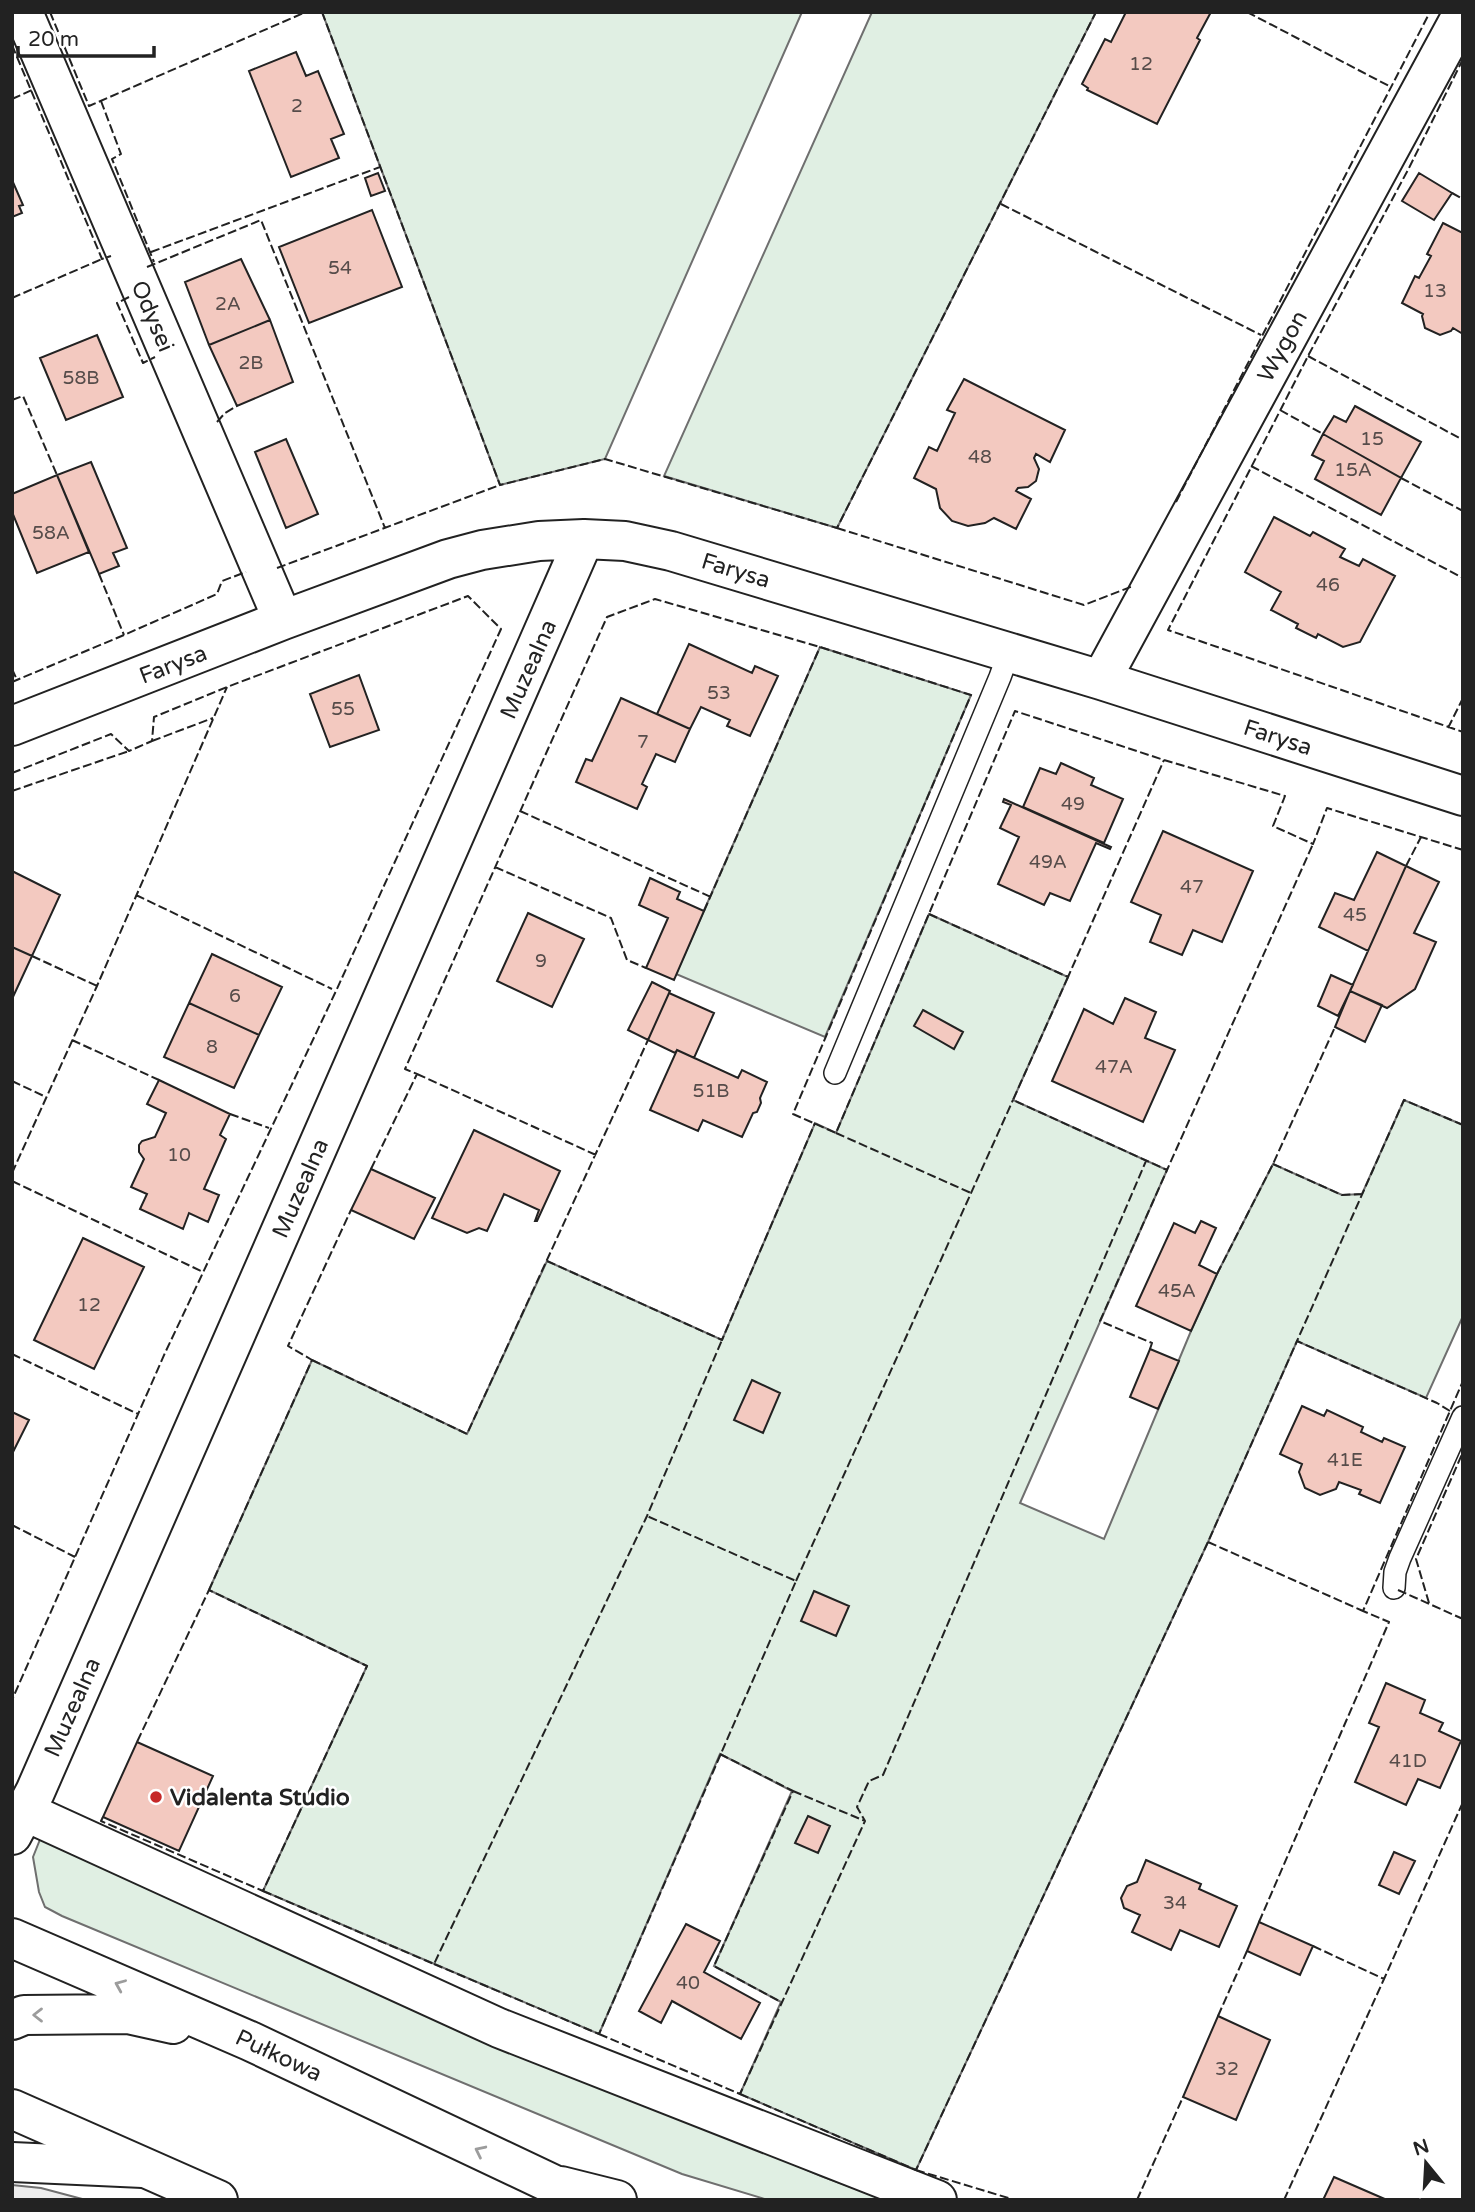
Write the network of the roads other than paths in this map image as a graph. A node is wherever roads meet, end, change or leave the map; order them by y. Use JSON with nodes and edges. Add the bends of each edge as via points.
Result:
{"nodes":[{"id":1,"x":23,"y":12,"type":"edge"},
{"id":2,"x":1463,"y":13,"type":"edge"},
{"id":3,"x":584,"y":540,"type":"junction"},
{"id":4,"x":283,"y":620,"type":"junction"},
{"id":5,"x":1009,"y":652,"type":"junction"},
{"id":6,"x":1101,"y":680,"type":"junction"},
{"id":7,"x":12,"y":726,"type":"edge"},
{"id":8,"x":1463,"y":796,"type":"edge"},
{"id":9,"x":835,"y":1073,"type":"dead end"},
{"id":10,"x":1463,"y":1417,"type":"edge"},
{"id":11,"x":1394,"y":1588,"type":"dead end"},
{"id":12,"x":16,"y":1817,"type":"edge"},
{"id":13,"x":12,"y":1938,"type":"edge"},
{"id":14,"x":12,"y":2020,"type":"edge"},
{"id":15,"x":250,"y":2041,"type":"junction"},
{"id":16,"x":12,"y":2109,"type":"edge"},
{"id":17,"x":12,"y":2162,"type":"edge"},
{"id":18,"x":146,"y":2168,"type":"junction"},
{"id":19,"x":542,"y":2181,"type":"junction"},
{"id":20,"x":218,"y":2200,"type":"edge"},
{"id":21,"x":586,"y":2200,"type":"edge"},
{"id":22,"x":617,"y":2200,"type":"edge"},
{"id":23,"x":937,"y":2200,"type":"edge"}],
"edges":[{"from":1,"to":4,"type":"main road","name":"Odysei"},
{"from":2,"to":6,"type":"main road","name":"Wygon"},
{"from":3,"to":4,"type":"main road","name":"Farysa","via":[[539,541],[448,559]]},
{"from":3,"to":5,"type":"main road","name":"Farysa","via":[[625,541],[671,551]]},
{"from":3,"to":12,"type":"main road","name":"Muzealna","via":[[35,1792]]},
{"from":4,"to":7,"type":"main road","name":"Farysa"},
{"from":5,"to":6,"type":"main road","name":"Farysa"},
{"from":5,"to":9,"type":"lane"},
{"from":6,"to":8,"type":"main road","name":"Farysa"},
{"from":10,"to":11,"type":"lane","via":[[1400,1558]]},
{"from":12,"to":23,"type":"main road","via":[[499,2028]]},
{"from":15,"to":13,"type":"main road","name":"Pułkowa","one_way":true},
{"from":15,"to":14,"type":"main road","one_way":true,"via":[[128,2014],[24,2015]]},
{"from":19,"to":15,"type":"main road","name":"Pułkowa","one_way":true},
{"from":16,"to":18,"type":"main road"},
{"from":17,"to":18,"type":"main road"},
{"from":18,"to":20,"type":"main road"},
{"from":19,"to":21,"type":"main road"},
{"from":19,"to":22,"type":"main road"}]}
